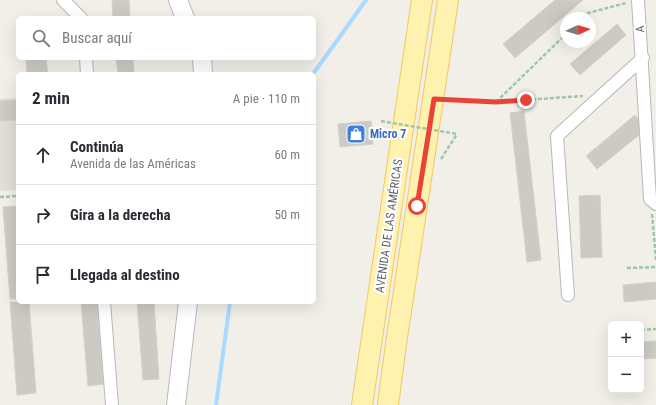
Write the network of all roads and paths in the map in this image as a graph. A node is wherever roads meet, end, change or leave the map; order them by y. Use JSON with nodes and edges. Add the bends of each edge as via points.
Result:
{"nodes":[{"id":1,"x":63,"y":0,"type":"edge"},
{"id":2,"x":178,"y":0,"type":"edge"},
{"id":3,"x":422,"y":0,"type":"edge"},
{"id":4,"x":448,"y":0,"type":"edge"},
{"id":5,"x":638,"y":0,"type":"edge"},
{"id":6,"x":592,"y":12,"type":"edge"},
{"id":7,"x":79,"y":16,"type":"edge"},
{"id":8,"x":184,"y":16,"type":"edge"},
{"id":9,"x":560,"y":40,"type":"edge"},
{"id":10,"x":643,"y":58,"type":"junction"},
{"id":11,"x":86,"y":60,"type":"edge"},
{"id":12,"x":202,"y":60,"type":"edge"},
{"id":13,"x":87,"y":72,"type":"edge"},
{"id":14,"x":203,"y":72,"type":"edge"},
{"id":15,"x":601,"y":95,"type":"junction"},
{"id":16,"x":434,"y":99,"type":"junction"},
{"id":17,"x":496,"y":102,"type":"junction"},
{"id":18,"x":381,"y":121,"type":"dead end"},
{"id":19,"x":441,"y":159,"type":"dead end"},
{"id":20,"x":16,"y":196,"type":"edge"},
{"id":21,"x":0,"y":197,"type":"edge"},
{"id":22,"x":653,"y":201,"type":"edge"},
{"id":23,"x":656,"y":260,"type":"edge"},
{"id":24,"x":656,"y":267,"type":"edge"},
{"id":25,"x":627,"y":268,"type":"dead end"},
{"id":26,"x":568,"y":295,"type":"dead end"},
{"id":27,"x":104,"y":304,"type":"edge"},
{"id":28,"x":188,"y":304,"type":"edge"},
{"id":29,"x":656,"y":329,"type":"edge"},
{"id":30,"x":644,"y":330,"type":"edge"},
{"id":31,"x":112,"y":405,"type":"edge"},
{"id":32,"x":176,"y":405,"type":"edge"},
{"id":33,"x":362,"y":405,"type":"edge"},
{"id":34,"x":388,"y":405,"type":"edge"}],
"edges":[{"from":1,"to":7,"type":"street"},
{"from":2,"to":8,"type":"main road"},
{"from":3,"to":33,"type":"main road","name":"AVENIDA DE LAS AMÉRICAS"},
{"from":4,"to":16,"type":"main road","name":"AVENIDA DE LAS AMÉRICAS"},
{"from":5,"to":6,"type":"path"},
{"from":5,"to":10,"type":"street","name":"A"},
{"from":9,"to":17,"type":"path"},
{"from":10,"to":15,"type":"street"},
{"from":10,"to":22,"type":"street","name":"A"},
{"from":11,"to":13,"type":"street"},
{"from":12,"to":14,"type":"main road"},
{"from":15,"to":17,"type":"path"},
{"from":15,"to":26,"type":"street","via":[[557,136]]},
{"from":16,"to":17,"type":"path"},
{"from":16,"to":34,"type":"main road","name":"AVENIDA DE LAS AMÉRICAS"},
{"from":18,"to":19,"type":"path","bridge":true,"via":[[458,134]]},
{"from":20,"to":21,"type":"path"},
{"from":22,"to":23,"type":"path"},
{"from":24,"to":25,"type":"path"},
{"from":27,"to":31,"type":"street"},
{"from":28,"to":32,"type":"main road"},
{"from":29,"to":30,"type":"path"}]}
